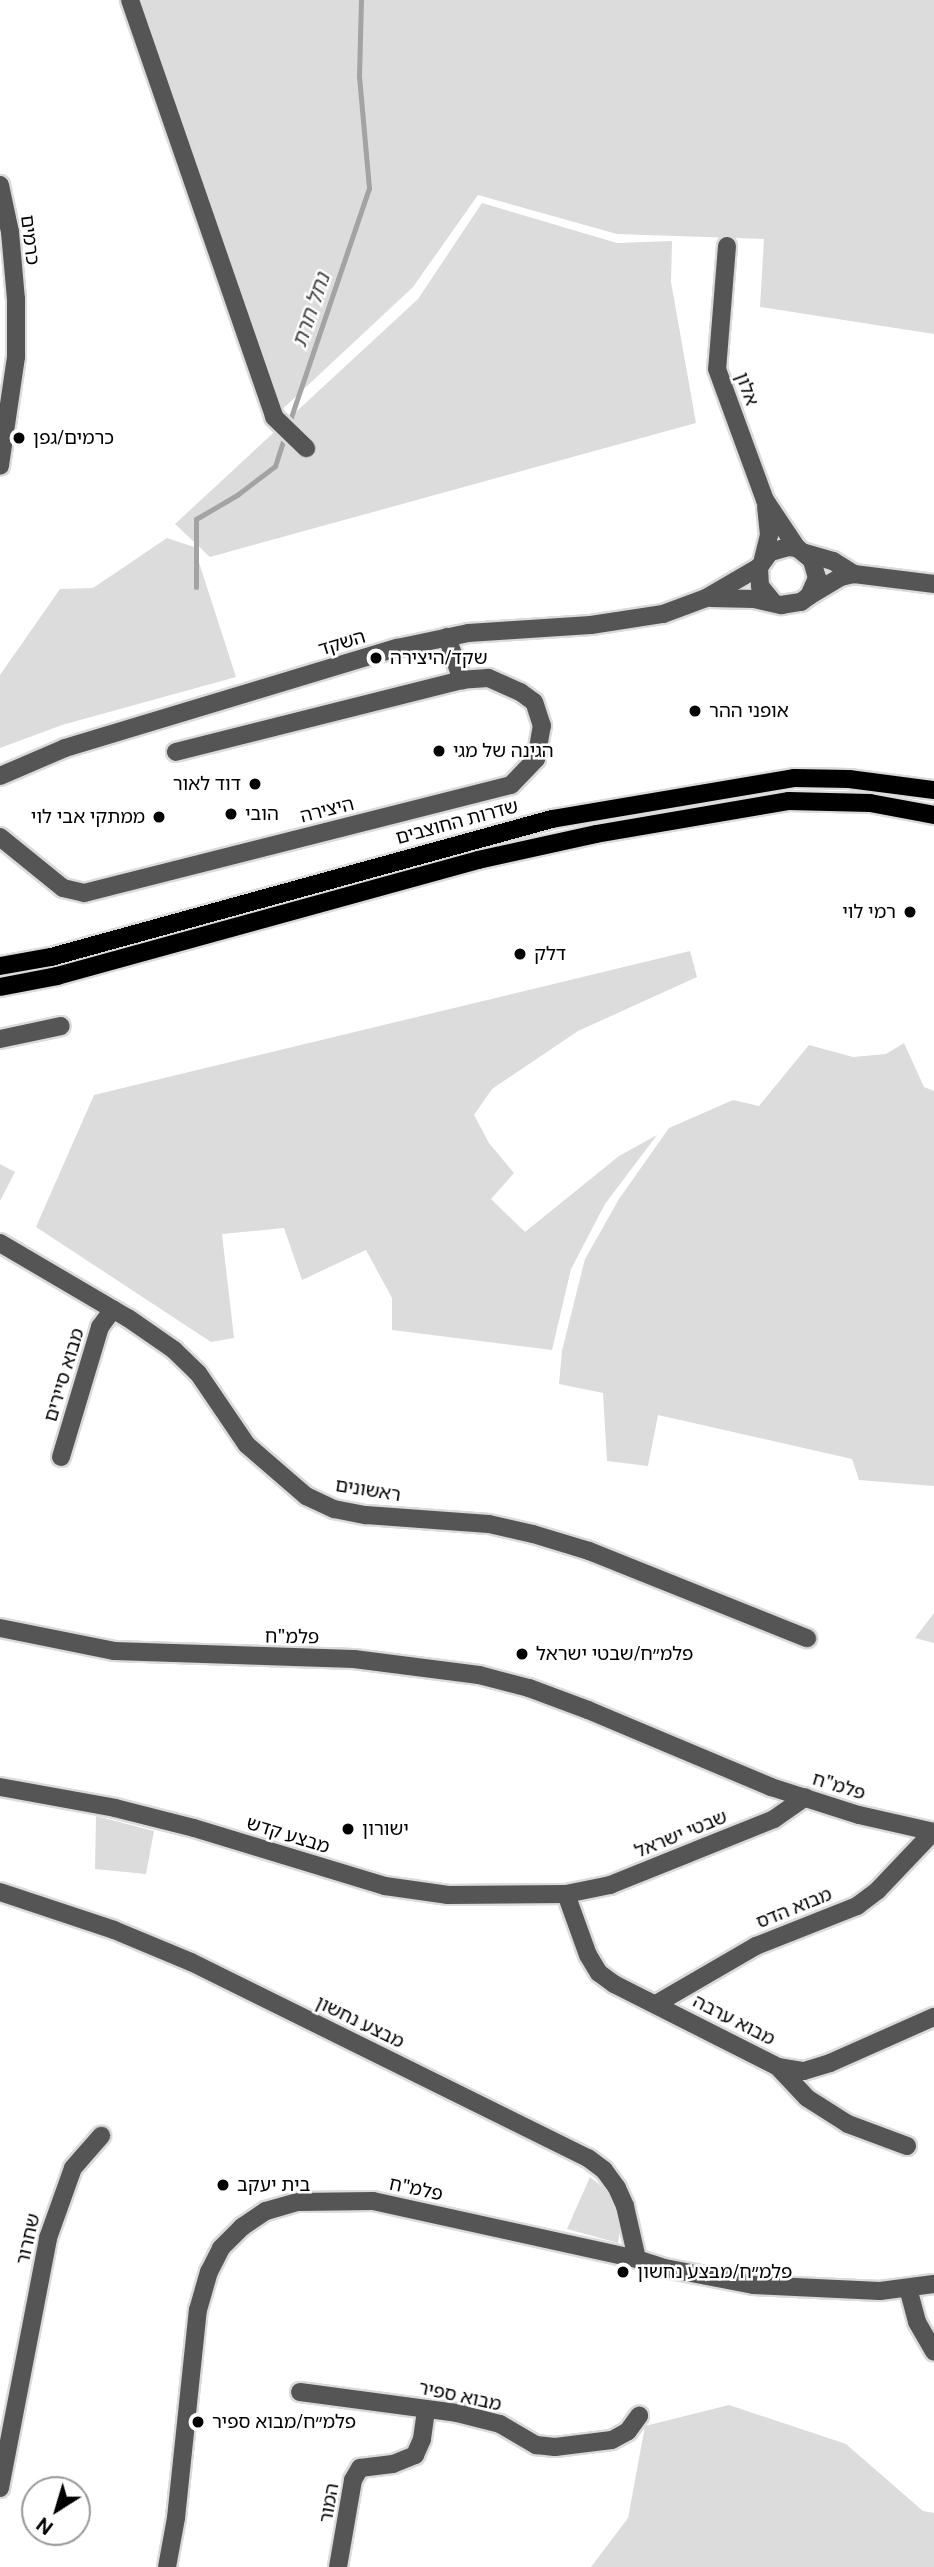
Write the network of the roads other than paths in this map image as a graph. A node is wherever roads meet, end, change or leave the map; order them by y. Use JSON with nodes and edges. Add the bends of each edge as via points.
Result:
{"nodes":[{"id":1,"x":130,"y":0,"type":"edge"},
{"id":2,"x":0,"y":185,"type":"edge"},
{"id":3,"x":727,"y":246,"type":"dead end"},
{"id":4,"x":6,"y":398,"type":"edge"},
{"id":5,"x":306,"y":448,"type":"dead end"},
{"id":6,"x":0,"y":466,"type":"edge"},
{"id":7,"x":765,"y":500,"type":"junction"},
{"id":8,"x":801,"y":551,"type":"junction"},
{"id":9,"x":761,"y":563,"type":"junction"},
{"id":10,"x":854,"y":574,"type":"junction"},
{"id":11,"x":934,"y":584,"type":"edge"},
{"id":12,"x":809,"y":596,"type":"junction"},
{"id":13,"x":706,"y":598,"type":"junction"},
{"id":14,"x":772,"y":601,"type":"junction"},
{"id":15,"x":447,"y":637,"type":"junction"},
{"id":16,"x":461,"y":680,"type":"junction"},
{"id":17,"x":176,"y":752,"type":"dead end"},
{"id":18,"x":0,"y":776,"type":"edge"},
{"id":19,"x":934,"y":790,"type":"edge"},
{"id":20,"x":934,"y":815,"type":"edge"},
{"id":21,"x":0,"y":837,"type":"edge"},
{"id":22,"x":0,"y":966,"type":"edge"},
{"id":23,"x":0,"y":987,"type":"edge"},
{"id":24,"x":61,"y":1026,"type":"dead end"},
{"id":25,"x":0,"y":1039,"type":"edge"},
{"id":26,"x":0,"y":1243,"type":"edge"},
{"id":27,"x":113,"y":1309,"type":"junction"},
{"id":28,"x":61,"y":1457,"type":"dead end"},
{"id":29,"x":0,"y":1628,"type":"edge"},
{"id":30,"x":807,"y":1638,"type":"dead end"},
{"id":31,"x":0,"y":1787,"type":"edge"},
{"id":32,"x":805,"y":1797,"type":"junction"},
{"id":33,"x":934,"y":1832,"type":"edge"},
{"id":34,"x":0,"y":1892,"type":"edge"},
{"id":35,"x":566,"y":1894,"type":"junction"},
{"id":36,"x":656,"y":2004,"type":"junction"},
{"id":37,"x":934,"y":2017,"type":"edge"},
{"id":38,"x":778,"y":2067,"type":"junction"},
{"id":39,"x":101,"y":2136,"type":"dead end"},
{"id":40,"x":907,"y":2146,"type":"dead end"},
{"id":41,"x":637,"y":2259,"type":"junction"},
{"id":42,"x":934,"y":2284,"type":"edge"},
{"id":43,"x":908,"y":2288,"type":"junction"},
{"id":44,"x":934,"y":2351,"type":"edge"},
{"id":45,"x":300,"y":2392,"type":"dead end"},
{"id":46,"x":426,"y":2409,"type":"junction"},
{"id":47,"x":639,"y":2416,"type":"dead end"},
{"id":48,"x":0,"y":2488,"type":"edge"},
{"id":49,"x":167,"y":2567,"type":"edge"},
{"id":50,"x":338,"y":2567,"type":"edge"}],
"edges":[{"from":1,"to":5,"type":"street","via":[[274,417]]},
{"from":2,"to":4,"type":"street","name":"כרמים","via":[[16,299],[16,357]]},
{"from":3,"to":7,"type":"street","name":"אלון","via":[[717,369]]},
{"from":4,"to":6,"type":"street","name":"כרמים"},
{"from":7,"to":8,"type":"street","name":"אלון"},
{"from":7,"to":9,"type":"street","name":"אלון","via":[[769,536]]},
{"from":8,"to":9,"type":"street","via":[[778,548]]},
{"from":8,"to":10,"type":"street","via":[[833,561]]},
{"from":8,"to":12,"type":"street","via":[[816,568]]},
{"from":9,"to":13,"type":"street","name":"השקד"},
{"from":9,"to":14,"type":"street","via":[[760,586]]},
{"from":10,"to":11,"type":"street"},
{"from":10,"to":12,"type":"street"},
{"from":12,"to":14,"type":"street","via":[[792,605]]},
{"from":13,"to":14,"type":"street","name":"השקד"},
{"from":13,"to":15,"type":"street","name":"השקד","via":[[663,614],[629,620]]},
{"from":15,"to":16,"type":"street"},
{"from":15,"to":18,"type":"street","name":"השקד","via":[[65,748]]},
{"from":16,"to":17,"type":"street","name":"היצירה"},
{"from":16,"to":21,"type":"street","name":"היצירה","via":[[488,678],[534,702],[542,726],[536,759],[511,785],[84,893],[63,888]]},
{"from":19,"to":22,"type":"main road","name":"שדרות החוצבים","via":[[849,779],[794,778],[552,818],[51,957]]},
{"from":20,"to":23,"type":"main road","via":[[870,803],[789,801],[596,834],[478,860],[57,976]]},
{"from":24,"to":25,"type":"street"},
{"from":26,"to":27,"type":"street","name":"ראשונים"},
{"from":27,"to":28,"type":"street","name":"מבוא סיירים","via":[[100,1327]]},
{"from":27,"to":30,"type":"street","name":"ראשונים","via":[[190,1365],[247,1445],[306,1496],[334,1509],[366,1515],[489,1524],[533,1534],[589,1551]]},
{"from":29,"to":32,"type":"street","name":"פלמ\"ח","via":[[114,1651],[354,1659],[479,1675],[541,1692]]},
{"from":31,"to":35,"type":"street","name":"מבצע קדש","via":[[170,1822],[385,1886],[448,1895]]},
{"from":32,"to":33,"type":"street","name":"פלמ\"ח"},
{"from":32,"to":35,"type":"street","name":"שבטי ישראל","via":[[774,1819],[610,1885]]},
{"from":33,"to":36,"type":"street","name":"מבוא הדס","via":[[878,1891],[857,1906],[756,1946]]},
{"from":34,"to":41,"type":"street","name":"מבצע נחשון","via":[[114,1930],[191,1962],[588,2158],[617,2188]]},
{"from":35,"to":36,"type":"street","name":"מבוא ערבה","via":[[599,1973]]},
{"from":36,"to":38,"type":"street","name":"מבוא ערבה"},
{"from":37,"to":38,"type":"street","name":"מבוא ערבה","via":[[830,2063],[804,2071]]},
{"from":38,"to":40,"type":"street","via":[[807,2098],[838,2117]]},
{"from":39,"to":48,"type":"street","name":"שחרור","via":[[73,2168],[48,2238]]},
{"from":41,"to":43,"type":"street","name":"פלמ\"ח","via":[[754,2285],[848,2292]]},
{"from":41,"to":49,"type":"street","name":"פלמ\"ח","via":[[373,2201],[298,2202],[266,2211],[221,2248],[198,2310]]},
{"from":42,"to":43,"type":"street","name":"פלמ\"ח"},
{"from":43,"to":44,"type":"street","via":[[916,2322]]},
{"from":45,"to":46,"type":"street","name":"מבוא ספיר"},
{"from":46,"to":47,"type":"street","name":"מבוא ספיר","via":[[500,2424],[536,2445],[555,2446],[612,2440],[628,2431]]},
{"from":46,"to":50,"type":"street","name":"המור","via":[[415,2455],[393,2464],[360,2468],[353,2480]]}]}
